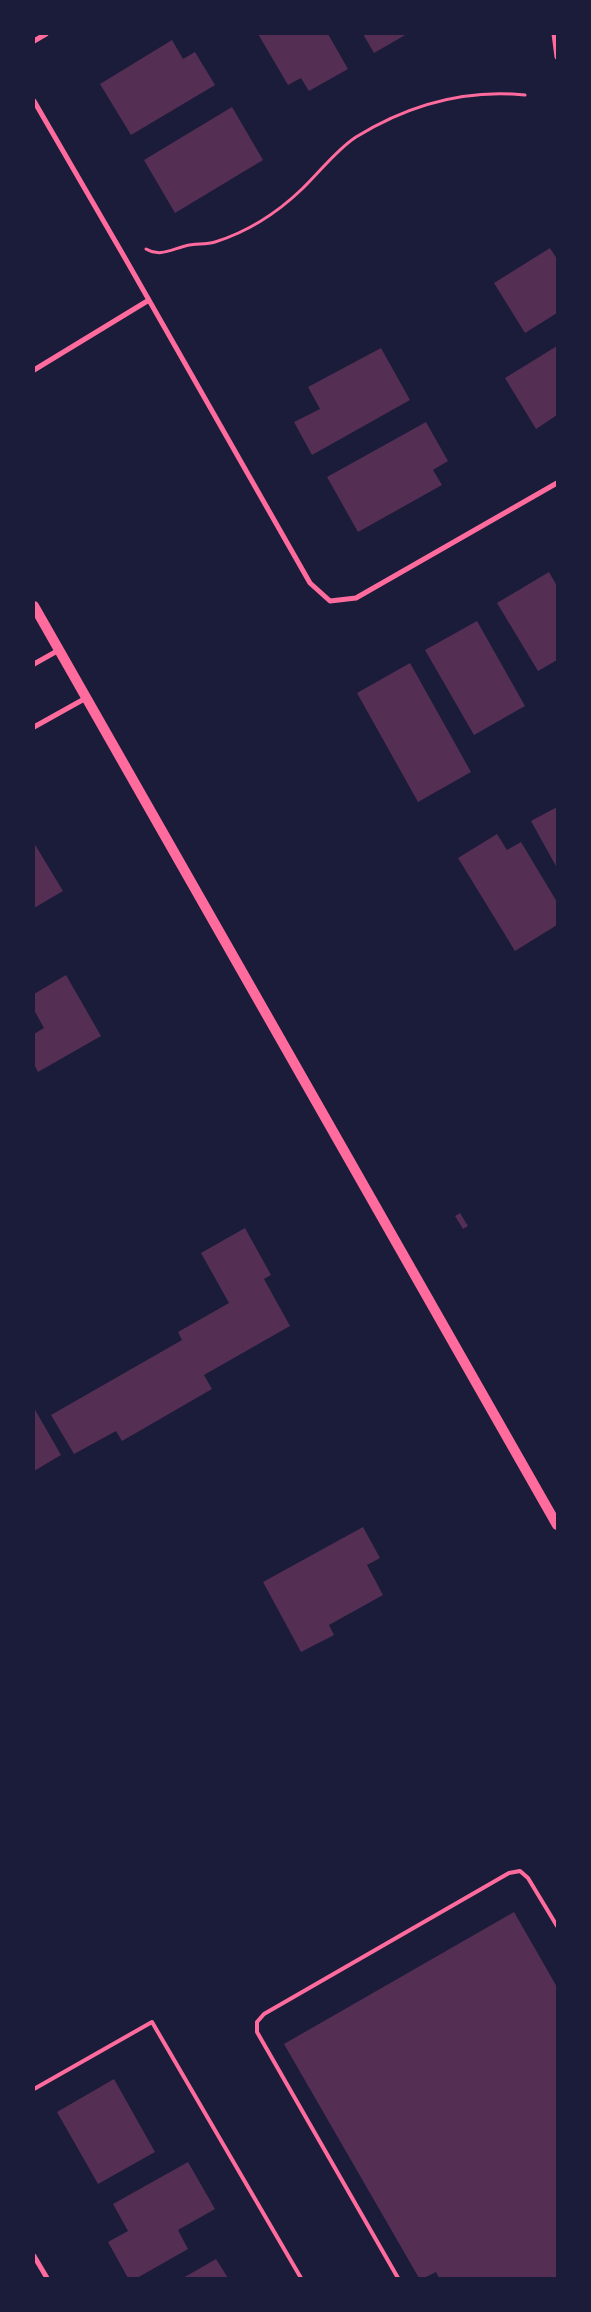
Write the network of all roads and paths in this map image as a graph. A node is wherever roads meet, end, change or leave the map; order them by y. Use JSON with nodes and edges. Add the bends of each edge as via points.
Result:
{"nodes":[{"id":1,"x":46,"y":34,"type":"edge"},
{"id":2,"x":554,"y":34,"type":"edge"},
{"id":3,"x":34,"y":41,"type":"edge"},
{"id":4,"x":557,"y":57,"type":"edge"},
{"id":5,"x":525,"y":95,"type":"dead end"},
{"id":6,"x":34,"y":101,"type":"edge"},
{"id":7,"x":145,"y":248,"type":"dead end"},
{"id":8,"x":150,"y":300,"type":"junction"},
{"id":9,"x":34,"y":370,"type":"edge"},
{"id":10,"x":557,"y":483,"type":"edge"},
{"id":11,"x":34,"y":606,"type":"edge"},
{"id":12,"x":59,"y":650,"type":"junction"},
{"id":13,"x":34,"y":664,"type":"edge"},
{"id":14,"x":86,"y":698,"type":"junction"},
{"id":15,"x":34,"y":727,"type":"edge"},
{"id":16,"x":557,"y":1525,"type":"edge"},
{"id":17,"x":557,"y":1926,"type":"edge"},
{"id":18,"x":34,"y":2089,"type":"edge"},
{"id":19,"x":34,"y":2256,"type":"edge"},
{"id":20,"x":47,"y":2278,"type":"edge"},
{"id":21,"x":301,"y":2278,"type":"edge"},
{"id":22,"x":398,"y":2278,"type":"edge"}],
"edges":[{"from":1,"to":3,"type":"street"},
{"from":2,"to":4,"type":"street"},
{"from":5,"to":7,"type":"path","via":[[500,92],[449,97],[396,115],[355,138],[289,202],[249,226],[212,242],[163,253]]},
{"from":6,"to":8,"type":"street"},
{"from":8,"to":9,"type":"street"},
{"from":8,"to":10,"type":"street","via":[[310,584],[330,601],[356,598]]},
{"from":11,"to":12,"type":"main road"},
{"from":12,"to":13,"type":"street"},
{"from":12,"to":14,"type":"main road"},
{"from":14,"to":15,"type":"street"},
{"from":14,"to":16,"type":"main road"},
{"from":17,"to":22,"type":"lane","via":[[528,1878],[520,1872],[509,1873],[264,2014],[257,2022],[257,2032]]},
{"from":18,"to":21,"type":"lane","via":[[152,2022]]},
{"from":19,"to":20,"type":"street"}]}
